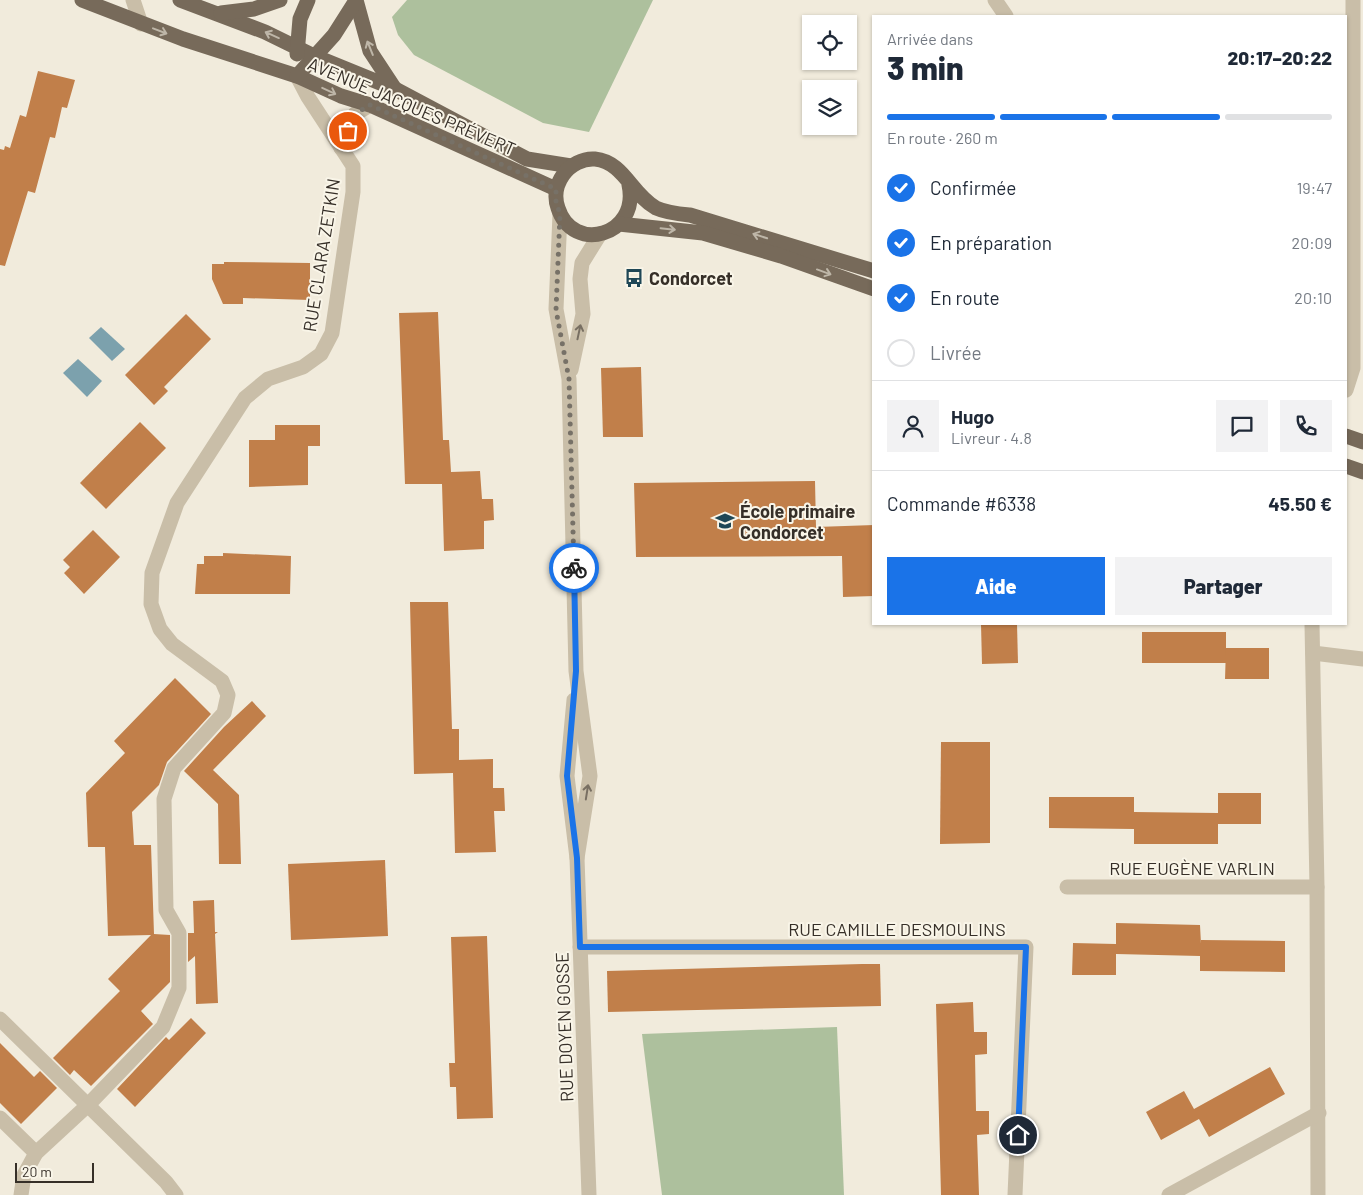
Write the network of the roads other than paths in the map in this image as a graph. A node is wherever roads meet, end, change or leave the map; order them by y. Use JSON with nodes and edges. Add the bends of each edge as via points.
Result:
{"nodes":[{"id":1,"x":82,"y":0,"type":"edge"},
{"id":2,"x":133,"y":0,"type":"edge"},
{"id":3,"x":180,"y":0,"type":"edge"},
{"id":4,"x":280,"y":0,"type":"edge"},
{"id":5,"x":308,"y":0,"type":"edge"},
{"id":6,"x":995,"y":0,"type":"edge"},
{"id":7,"x":1353,"y":0,"type":"edge"},
{"id":8,"x":356,"y":1,"type":"edge"},
{"id":9,"x":214,"y":13,"type":"junction"},
{"id":10,"x":1005,"y":15,"type":"edge"},
{"id":11,"x":141,"y":24,"type":"junction"},
{"id":12,"x":297,"y":47,"type":"junction"},
{"id":13,"x":314,"y":56,"type":"junction"},
{"id":14,"x":297,"y":76,"type":"junction"},
{"id":15,"x":395,"y":89,"type":"junction"},
{"id":16,"x":370,"y":105,"type":"junction"},
{"id":17,"x":341,"y":148,"type":"junction"},
{"id":18,"x":571,"y":166,"type":"junction"},
{"id":19,"x":629,"y":184,"type":"junction"},
{"id":20,"x":556,"y":189,"type":"junction"},
{"id":21,"x":560,"y":214,"type":"junction"},
{"id":22,"x":619,"y":224,"type":"junction"},
{"id":23,"x":600,"y":234,"type":"junction"},
{"id":24,"x":872,"y":270,"type":"edge"},
{"id":25,"x":872,"y":289,"type":"edge"},
{"id":26,"x":569,"y":379,"type":"junction"},
{"id":27,"x":1347,"y":387,"type":"edge"},
{"id":28,"x":1347,"y":436,"type":"edge"},
{"id":29,"x":1363,"y":442,"type":"edge"},
{"id":30,"x":1347,"y":466,"type":"edge"},
{"id":31,"x":1363,"y":472,"type":"edge"},
{"id":32,"x":1312,"y":625,"type":"edge"},
{"id":33,"x":1313,"y":653,"type":"junction"},
{"id":34,"x":1363,"y":659,"type":"edge"},
{"id":35,"x":576,"y":671,"type":"junction"},
{"id":36,"x":577,"y":858,"type":"junction"},
{"id":37,"x":1067,"y":887,"type":"dead end"},
{"id":38,"x":1317,"y":887,"type":"junction"},
{"id":39,"x":580,"y":947,"type":"junction"},
{"id":40,"x":0,"y":1019,"type":"edge"},
{"id":41,"x":88,"y":1105,"type":"junction"},
{"id":42,"x":1319,"y":1113,"type":"junction"},
{"id":43,"x":0,"y":1118,"type":"edge"},
{"id":44,"x":36,"y":1153,"type":"junction"},
{"id":45,"x":21,"y":1195,"type":"edge"},
{"id":46,"x":176,"y":1195,"type":"edge"},
{"id":47,"x":589,"y":1195,"type":"edge"},
{"id":48,"x":1015,"y":1195,"type":"edge"},
{"id":49,"x":1169,"y":1195,"type":"edge"},
{"id":50,"x":1318,"y":1195,"type":"edge"}],
"edges":[{"from":1,"to":11,"type":"main road","name":"AVENUE JACQUES PRÉVERT"},
{"from":2,"to":11,"type":"street"},
{"from":3,"to":9,"type":"main road","name":"AVENUE JACQUES PRÉVERT"},
{"from":4,"to":9,"type":"main road","via":[[254,9]]},
{"from":5,"to":12,"type":"main road","via":[[300,19]]},
{"from":6,"to":10,"type":"street"},
{"from":7,"to":27,"type":"street","via":[[1353,368]]},
{"from":8,"to":13,"type":"main road","via":[[334,35]]},
{"from":15,"to":8,"type":"main road","one_way":true,"via":[[370,51]]},
{"from":12,"to":9,"type":"main road","name":"AVENUE JACQUES PRÉVERT","one_way":true},
{"from":11,"to":14,"type":"main road","name":"AVENUE JACQUES PRÉVERT","one_way":true},
{"from":12,"to":13,"type":"main road","name":"AVENUE JACQUES PRÉVERT"},
{"from":12,"to":14,"type":"main road"},
{"from":13,"to":14,"type":"main road"},
{"from":13,"to":15,"type":"main road","name":"AVENUE JACQUES PRÉVERT"},
{"from":14,"to":16,"type":"main road","name":"AVENUE JACQUES PRÉVERT","one_way":true},
{"from":14,"to":17,"type":"street","name":"RUE CLARA ZETKIN"},
{"from":15,"to":18,"type":"main road","name":"AVENUE JACQUES PRÉVERT","via":[[527,159]]},
{"from":16,"to":17,"type":"street","via":[[355,114]]},
{"from":16,"to":20,"type":"main road","name":"AVENUE JACQUES PRÉVERT"},
{"from":17,"to":41,"type":"street","name":"RUE CLARA ZETKIN","via":[[353,166],[353,192],[332,333],[320,354],[303,367],[268,379],[245,398],[177,503],[152,573],[151,604],[160,629],[172,644],[222,682],[228,695],[224,713],[174,768],[164,799],[166,910],[179,933],[179,988],[163,1027]]},
{"from":18,"to":19,"type":"main road","via":[[582,160],[605,161],[619,170]]},
{"from":18,"to":20,"type":"main road","via":[[564,172]]},
{"from":19,"to":22,"type":"main road","via":[[630,206]]},
{"from":24,"to":19,"type":"main road","one_way":true,"via":[[737,228],[657,208]]},
{"from":20,"to":21,"type":"main road"},
{"from":21,"to":23,"type":"main road","via":[[577,231]]},
{"from":21,"to":26,"type":"street","name":"RUE DOYEN GOSSE","via":[[556,310]]},
{"from":22,"to":23,"type":"main road"},
{"from":22,"to":25,"type":"main road","one_way":true,"via":[[704,233],[781,256]]},
{"from":26,"to":23,"type":"street","name":"RUE DOYEN GOSSE","one_way":true,"via":[[583,314],[582,263]]},
{"from":26,"to":35,"type":"street","name":"RUE DOYEN GOSSE"},
{"from":28,"to":29,"type":"main road"},
{"from":30,"to":31,"type":"main road"},
{"from":32,"to":33,"type":"street"},
{"from":33,"to":34,"type":"street"},
{"from":33,"to":38,"type":"street"},
{"from":35,"to":36,"type":"street","name":"RUE DOYEN GOSSE","via":[[567,776]]},
{"from":36,"to":35,"type":"street","name":"RUE DOYEN GOSSE","one_way":true,"via":[[590,776]]},
{"from":36,"to":39,"type":"street","name":"RUE DOYEN GOSSE"},
{"from":37,"to":38,"type":"street","name":"RUE EUGÈNE VARLIN"},
{"from":38,"to":42,"type":"street"},
{"from":39,"to":47,"type":"street","name":"RUE DOYEN GOSSE"},
{"from":39,"to":48,"type":"street","name":"RUE CAMILLE DESMOULINS","via":[[1026,947]]},
{"from":40,"to":41,"type":"street"},
{"from":41,"to":44,"type":"street","name":"RUE CLARA ZETKIN"},
{"from":41,"to":46,"type":"street"},
{"from":42,"to":49,"type":"street"},
{"from":42,"to":50,"type":"street"},
{"from":43,"to":44,"type":"street"},
{"from":44,"to":45,"type":"street","name":"RUE CLARA ZETKIN","via":[[24,1175]]}]}
